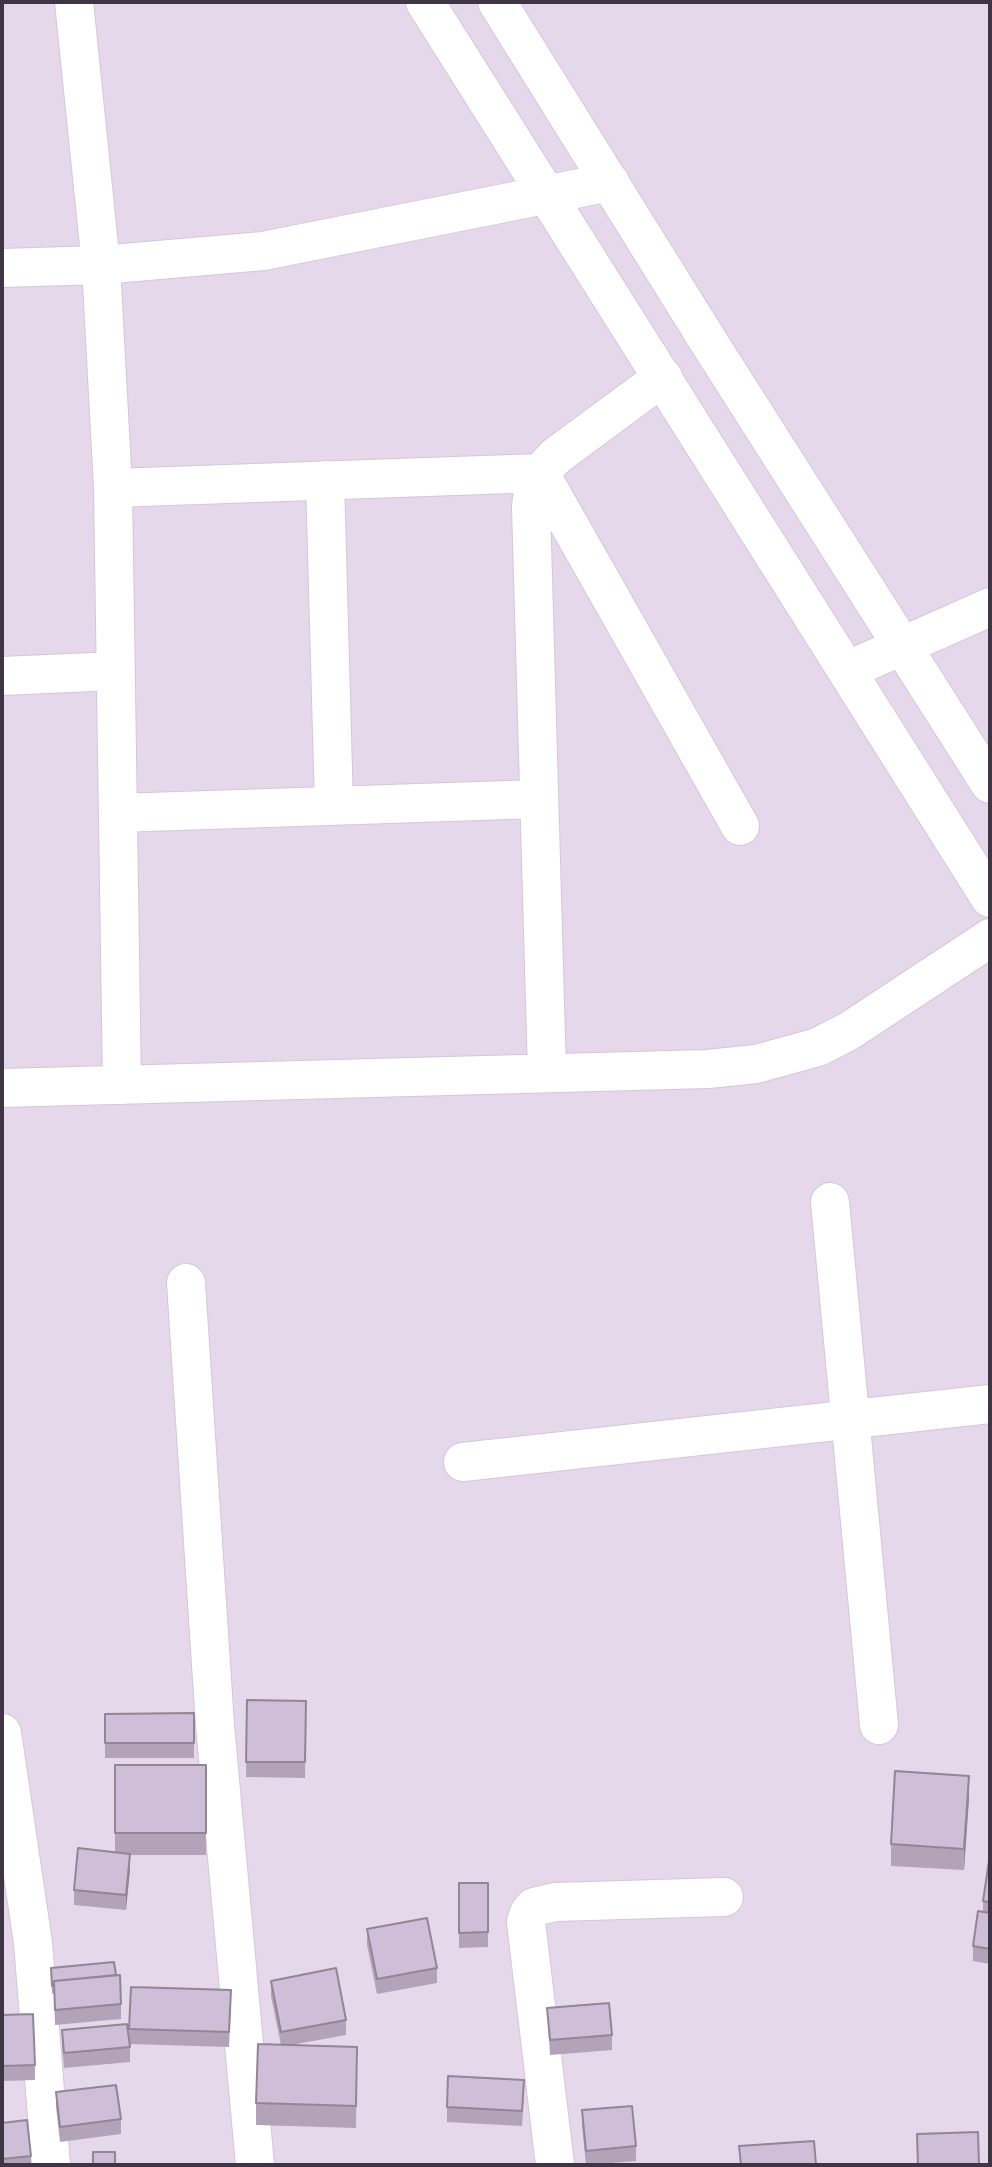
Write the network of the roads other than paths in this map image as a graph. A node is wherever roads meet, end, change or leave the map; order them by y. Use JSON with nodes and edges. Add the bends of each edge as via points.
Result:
{"nodes":[{"id":1,"x":74,"y":2,"type":"edge"},
{"id":2,"x":425,"y":2,"type":"edge"},
{"id":3,"x":497,"y":2,"type":"edge"},
{"id":4,"x":610,"y":182,"type":"junction"},
{"id":5,"x":548,"y":194,"type":"junction"},
{"id":6,"x":102,"y":265,"type":"junction"},
{"id":7,"x":2,"y":268,"type":"edge"},
{"id":8,"x":663,"y":377,"type":"junction"},
{"id":9,"x":540,"y":473,"type":"junction"},
{"id":10,"x":325,"y":480,"type":"junction"},
{"id":11,"x":113,"y":488,"type":"junction"},
{"id":12,"x":990,"y":607,"type":"edge"},
{"id":13,"x":902,"y":644,"type":"junction"},
{"id":14,"x":848,"y":670,"type":"junction"},
{"id":15,"x":116,"y":671,"type":"junction"},
{"id":16,"x":2,"y":676,"type":"edge"},
{"id":17,"x":990,"y":784,"type":"edge"},
{"id":18,"x":539,"y":799,"type":"junction"},
{"id":19,"x":334,"y":806,"type":"junction"},
{"id":20,"x":118,"y":813,"type":"junction"},
{"id":21,"x":740,"y":826,"type":"dead end"},
{"id":22,"x":990,"y":898,"type":"edge"},
{"id":23,"x":990,"y":938,"type":"edge"},
{"id":24,"x":547,"y":1073,"type":"junction"},
{"id":25,"x":122,"y":1085,"type":"junction"},
{"id":26,"x":2,"y":1088,"type":"edge"},
{"id":27,"x":830,"y":1202,"type":"dead end"},
{"id":28,"x":186,"y":1283,"type":"dead end"},
{"id":29,"x":990,"y":1404,"type":"edge"},
{"id":30,"x":851,"y":1419,"type":"junction"},
{"id":31,"x":463,"y":1462,"type":"dead end"},
{"id":32,"x":879,"y":1725,"type":"dead end"},
{"id":33,"x":2,"y":1733,"type":"edge"},
{"id":34,"x":724,"y":1897,"type":"dead end"},
{"id":35,"x":51,"y":2165,"type":"edge"},
{"id":36,"x":255,"y":2165,"type":"edge"},
{"id":37,"x":555,"y":2165,"type":"edge"}],
"edges":[{"from":1,"to":6,"type":"street"},
{"from":2,"to":5,"type":"street"},
{"from":3,"to":4,"type":"street"},
{"from":4,"to":5,"type":"street"},
{"from":4,"to":13,"type":"street"},
{"from":5,"to":6,"type":"street","via":[[263,251]]},
{"from":5,"to":8,"type":"street"},
{"from":6,"to":7,"type":"street"},
{"from":6,"to":11,"type":"street"},
{"from":8,"to":9,"type":"street","via":[[556,456]]},
{"from":8,"to":14,"type":"street"},
{"from":9,"to":10,"type":"street"},
{"from":9,"to":18,"type":"street","via":[[531,506]]},
{"from":9,"to":21,"type":"street"},
{"from":10,"to":11,"type":"street"},
{"from":10,"to":19,"type":"street"},
{"from":11,"to":15,"type":"street"},
{"from":12,"to":13,"type":"street"},
{"from":13,"to":14,"type":"street"},
{"from":13,"to":17,"type":"street"},
{"from":14,"to":22,"type":"street"},
{"from":15,"to":16,"type":"street"},
{"from":15,"to":20,"type":"street"},
{"from":18,"to":19,"type":"street"},
{"from":18,"to":24,"type":"street"},
{"from":19,"to":20,"type":"street"},
{"from":20,"to":25,"type":"street"},
{"from":23,"to":24,"type":"street","via":[[849,1031],[790,1056],[708,1069]]},
{"from":24,"to":25,"type":"street"},
{"from":25,"to":26,"type":"street"},
{"from":27,"to":30,"type":"street"},
{"from":28,"to":36,"type":"street","via":[[215,1725]]},
{"from":29,"to":30,"type":"street"},
{"from":30,"to":31,"type":"street"},
{"from":30,"to":32,"type":"street"},
{"from":33,"to":35,"type":"street","via":[[33,1942]]},
{"from":34,"to":37,"type":"street","via":[[555,1902],[534,1907],[529,1913],[526,1922]]}]}
